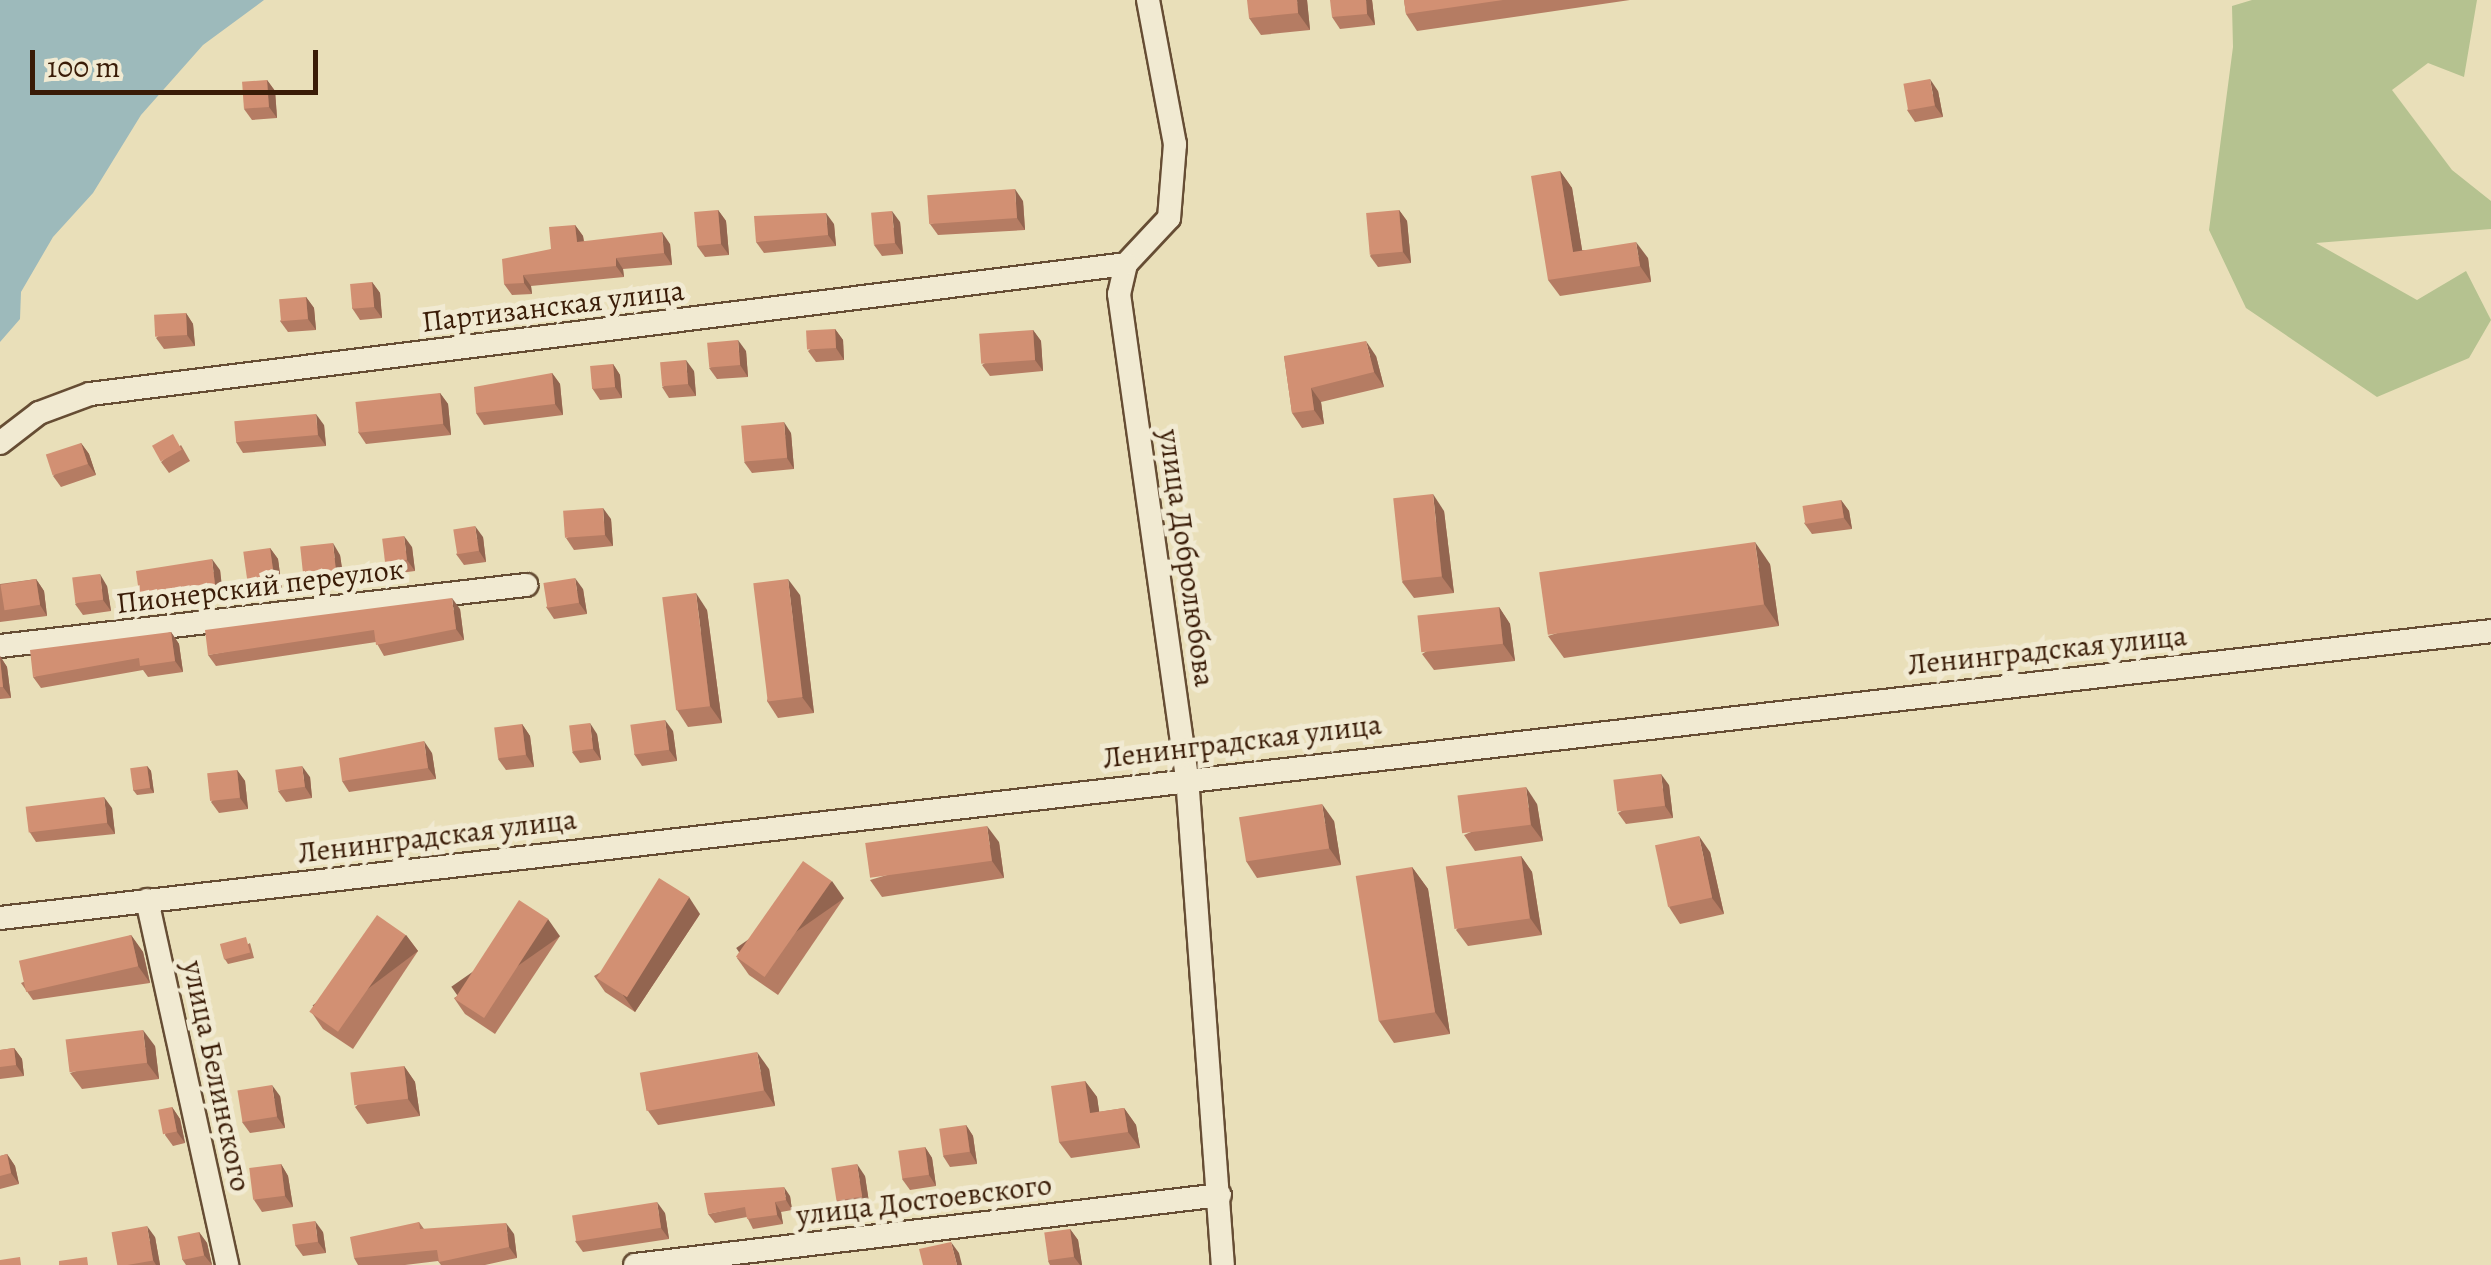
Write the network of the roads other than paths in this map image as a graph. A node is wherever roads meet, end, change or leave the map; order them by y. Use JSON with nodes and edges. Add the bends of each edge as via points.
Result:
{"nodes":[{"id":1,"x":1148,"y":0,"type":"edge"},
{"id":2,"x":1126,"y":264,"type":"junction"},
{"id":3,"x":0,"y":443,"type":"edge"},
{"id":4,"x":526,"y":585,"type":"dead end"},
{"id":5,"x":2491,"y":631,"type":"edge"},
{"id":6,"x":0,"y":646,"type":"edge"},
{"id":7,"x":1187,"y":777,"type":"junction"},
{"id":8,"x":147,"y":900,"type":"junction"},
{"id":9,"x":0,"y":918,"type":"edge"},
{"id":10,"x":1220,"y":1195,"type":"junction"},
{"id":11,"x":228,"y":1265,"type":"edge"},
{"id":12,"x":635,"y":1265,"type":"edge"},
{"id":13,"x":1223,"y":1265,"type":"edge"}],
"edges":[{"from":1,"to":2,"type":"street","via":[[1175,144],[1171,201],[1169,218]]},
{"from":2,"to":3,"type":"street","name":"Партизанская улица","via":[[90,394],[39,413]]},
{"from":2,"to":7,"type":"street","name":"улица Добролюбова","via":[[1119,294]]},
{"from":4,"to":6,"type":"street","name":"Пионерский переулок"},
{"from":5,"to":7,"type":"street","name":"Ленинградская улица"},
{"from":7,"to":8,"type":"street","name":"Ленинградская улица"},
{"from":7,"to":10,"type":"street","name":"улица Добролюбова"},
{"from":8,"to":9,"type":"street","name":"Ленинградская улица"},
{"from":8,"to":11,"type":"street","name":"улица Белинского"},
{"from":10,"to":12,"type":"street","name":"улица Достоевского"},
{"from":10,"to":13,"type":"street","name":"улица Добролюбова"}]}
